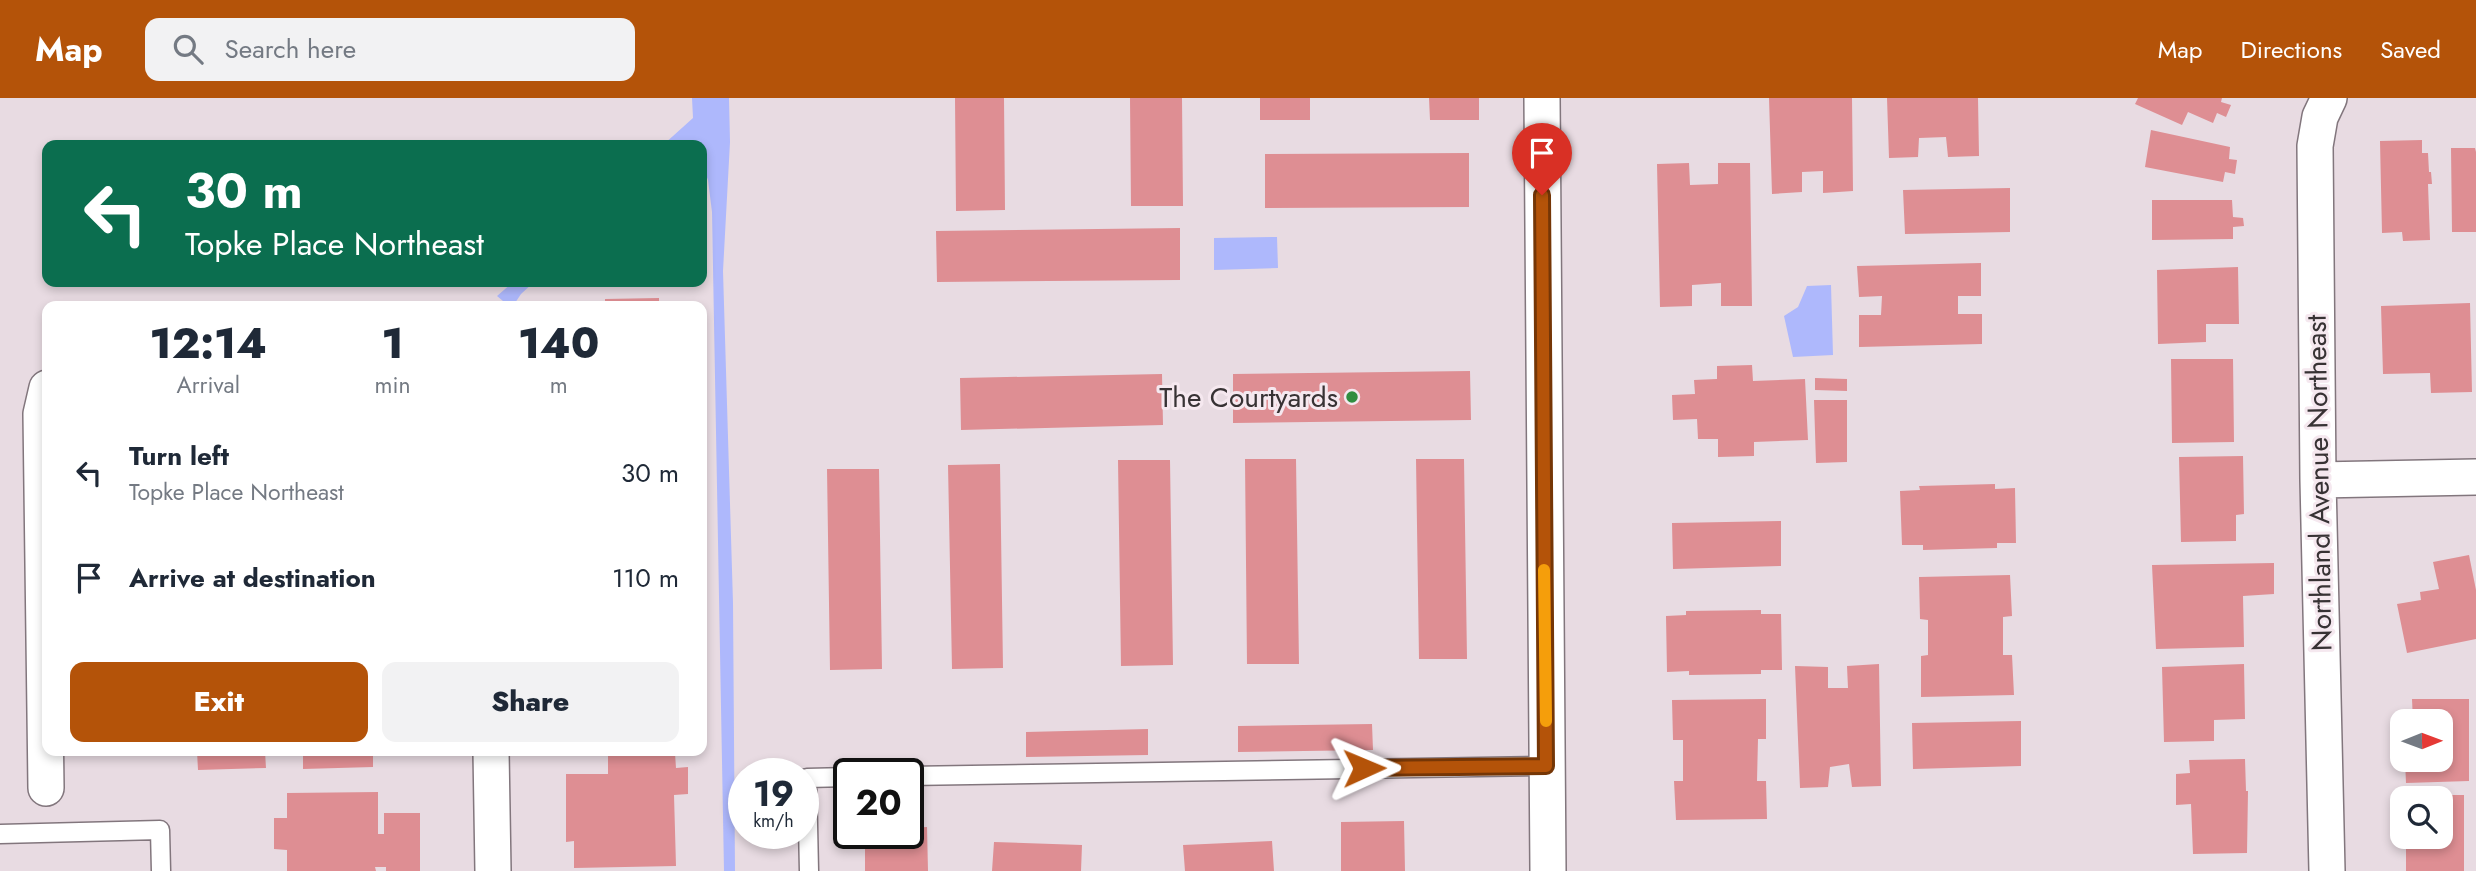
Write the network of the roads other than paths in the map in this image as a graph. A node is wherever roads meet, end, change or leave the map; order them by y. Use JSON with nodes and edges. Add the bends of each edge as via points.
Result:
{"nodes":[{"id":1,"x":1542,"y":98,"type":"edge"},
{"id":2,"x":2329,"y":98,"type":"edge"},
{"id":3,"x":42,"y":410,"type":"edge"},
{"id":4,"x":2476,"y":477,"type":"edge"},
{"id":5,"x":2318,"y":480,"type":"junction"},
{"id":6,"x":42,"y":489,"type":"edge"},
{"id":7,"x":46,"y":756,"type":"edge"},
{"id":8,"x":491,"y":756,"type":"edge"},
{"id":9,"x":1546,"y":766,"type":"junction"},
{"id":10,"x":924,"y":776,"type":"edge"},
{"id":11,"x":833,"y":777,"type":"edge"},
{"id":12,"x":46,"y":788,"type":"dead end"},
{"id":13,"x":0,"y":834,"type":"edge"},
{"id":14,"x":160,"y":871,"type":"edge"},
{"id":15,"x":493,"y":871,"type":"edge"},
{"id":16,"x":809,"y":871,"type":"edge"},
{"id":17,"x":1548,"y":871,"type":"edge"},
{"id":18,"x":2327,"y":871,"type":"edge"}],
"edges":[{"from":1,"to":9,"type":"street"},
{"from":2,"to":5,"type":"street","name":"Northland Avenue Northeast","via":[[2319,117],[2315,146]]},
{"from":3,"to":6,"type":"street"},
{"from":4,"to":5,"type":"street"},
{"from":5,"to":18,"type":"street","name":"Northland Avenue Northeast"},
{"from":7,"to":12,"type":"street"},
{"from":8,"to":15,"type":"street"},
{"from":9,"to":10,"type":"lane"},
{"from":9,"to":17,"type":"street"},
{"from":11,"to":16,"type":"lane","via":[[807,778]]},
{"from":13,"to":14,"type":"lane","via":[[160,830]]}]}
